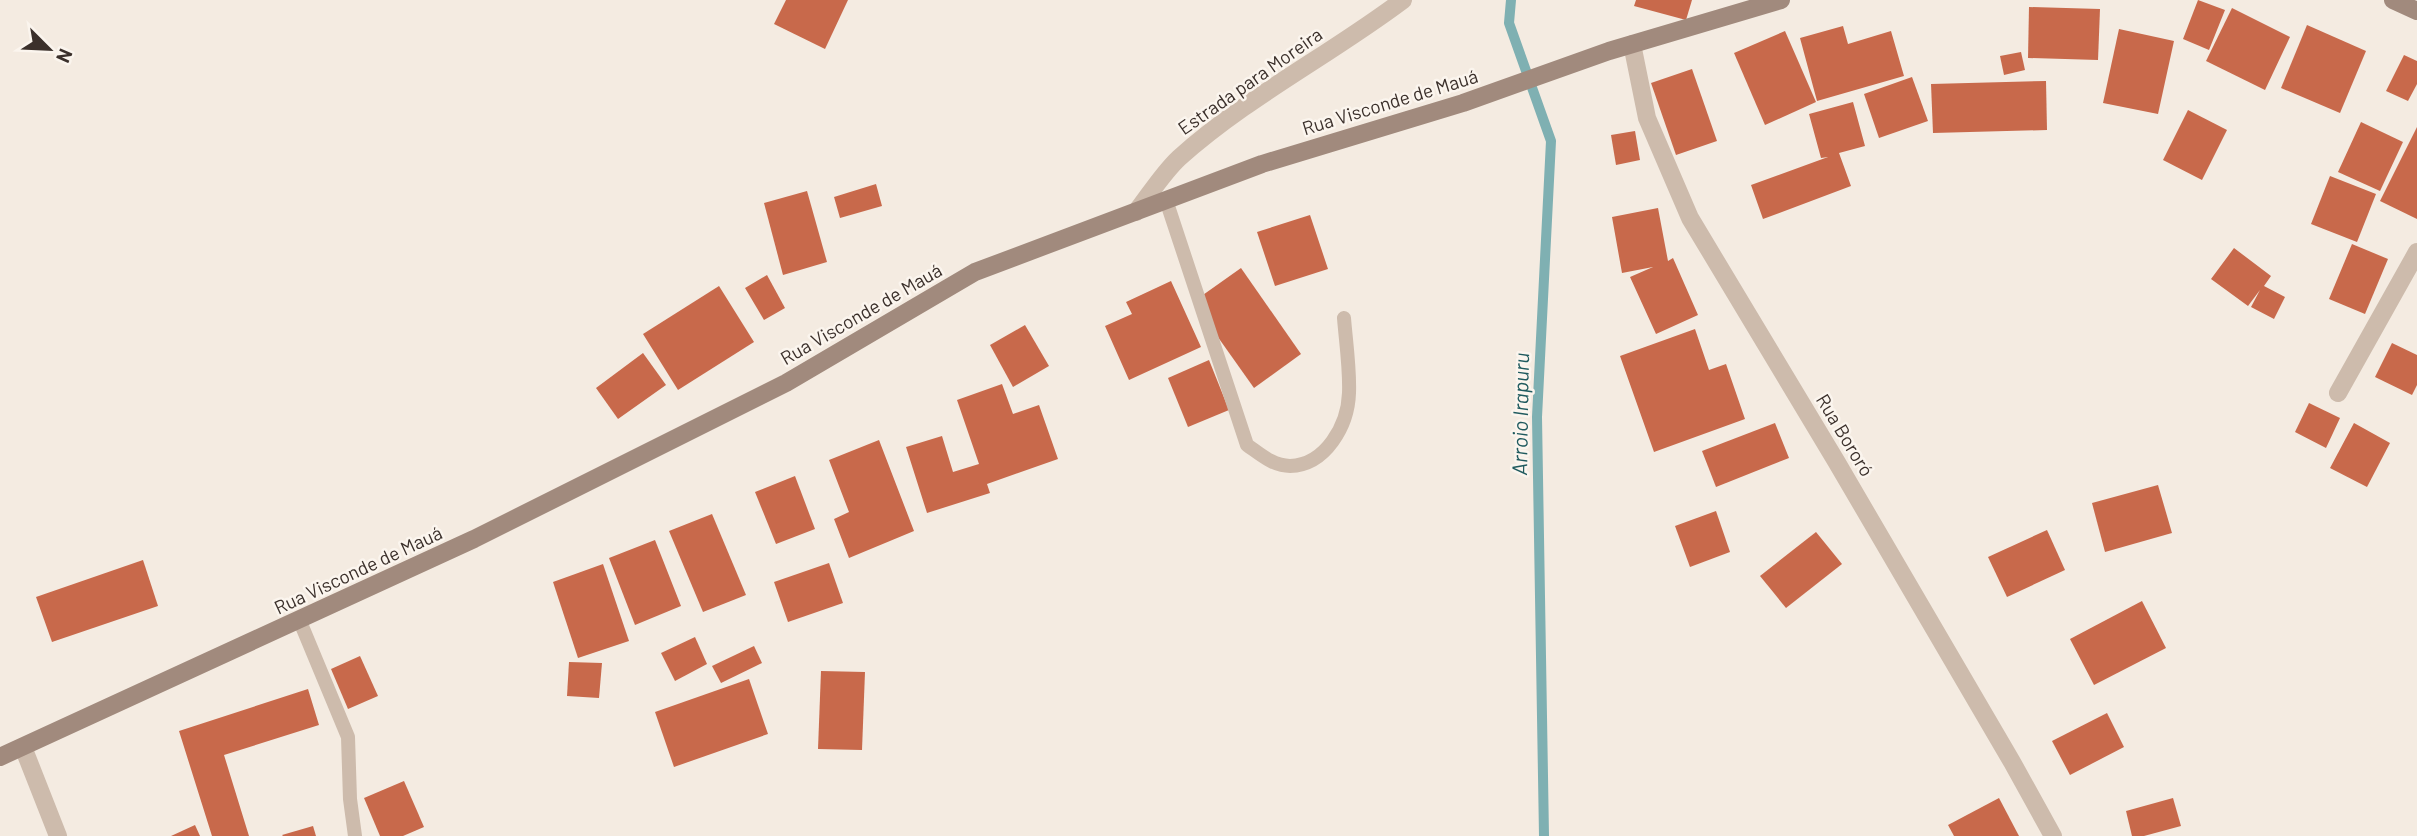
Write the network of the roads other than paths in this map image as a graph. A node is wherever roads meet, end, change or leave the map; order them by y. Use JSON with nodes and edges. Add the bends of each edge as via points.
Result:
{"nodes":[{"id":1,"x":1402,"y":0,"type":"edge"},
{"id":2,"x":1781,"y":0,"type":"edge"},
{"id":3,"x":2393,"y":0,"type":"edge"},
{"id":4,"x":2417,"y":11,"type":"edge"},
{"id":5,"x":1632,"y":44,"type":"junction"},
{"id":6,"x":1166,"y":200,"type":"junction"},
{"id":7,"x":1136,"y":212,"type":"junction"},
{"id":8,"x":2417,"y":252,"type":"edge"},
{"id":9,"x":1344,"y":318,"type":"dead end"},
{"id":10,"x":2338,"y":393,"type":"dead end"},
{"id":11,"x":299,"y":620,"type":"junction"},
{"id":12,"x":23,"y":747,"type":"junction"},
{"id":13,"x":0,"y":757,"type":"edge"},
{"id":14,"x":58,"y":836,"type":"edge"},
{"id":15,"x":355,"y":836,"type":"edge"},
{"id":16,"x":2053,"y":836,"type":"edge"}],
"edges":[{"from":1,"to":7,"type":"street","name":"Estrada para Moreira","via":[[1177,159]]},
{"from":2,"to":5,"type":"main road","name":"Rua Visconde de Mauá"},
{"from":3,"to":4,"type":"main road"},
{"from":5,"to":6,"type":"main road","name":"Rua Visconde de Mauá","via":[[1463,103],[1262,164]]},
{"from":5,"to":16,"type":"street","name":"Rua Bororó","via":[[1647,118],[1690,218]]},
{"from":6,"to":7,"type":"main road","name":"Rua Visconde de Mauá"},
{"from":6,"to":9,"type":"lane","via":[[1247,445],[1269,461],[1290,466],[1312,460],[1330,446],[1343,424],[1349,395]]},
{"from":7,"to":11,"type":"main road","name":"Rua Visconde de Mauá","via":[[975,272],[786,383],[474,540]]},
{"from":8,"to":10,"type":"street"},
{"from":11,"to":12,"type":"main road","name":"Rua Visconde de Mauá"},
{"from":11,"to":15,"type":"lane","via":[[348,737]]},
{"from":12,"to":13,"type":"main road","name":"Rua Visconde de Mauá"},
{"from":12,"to":14,"type":"street"}]}
